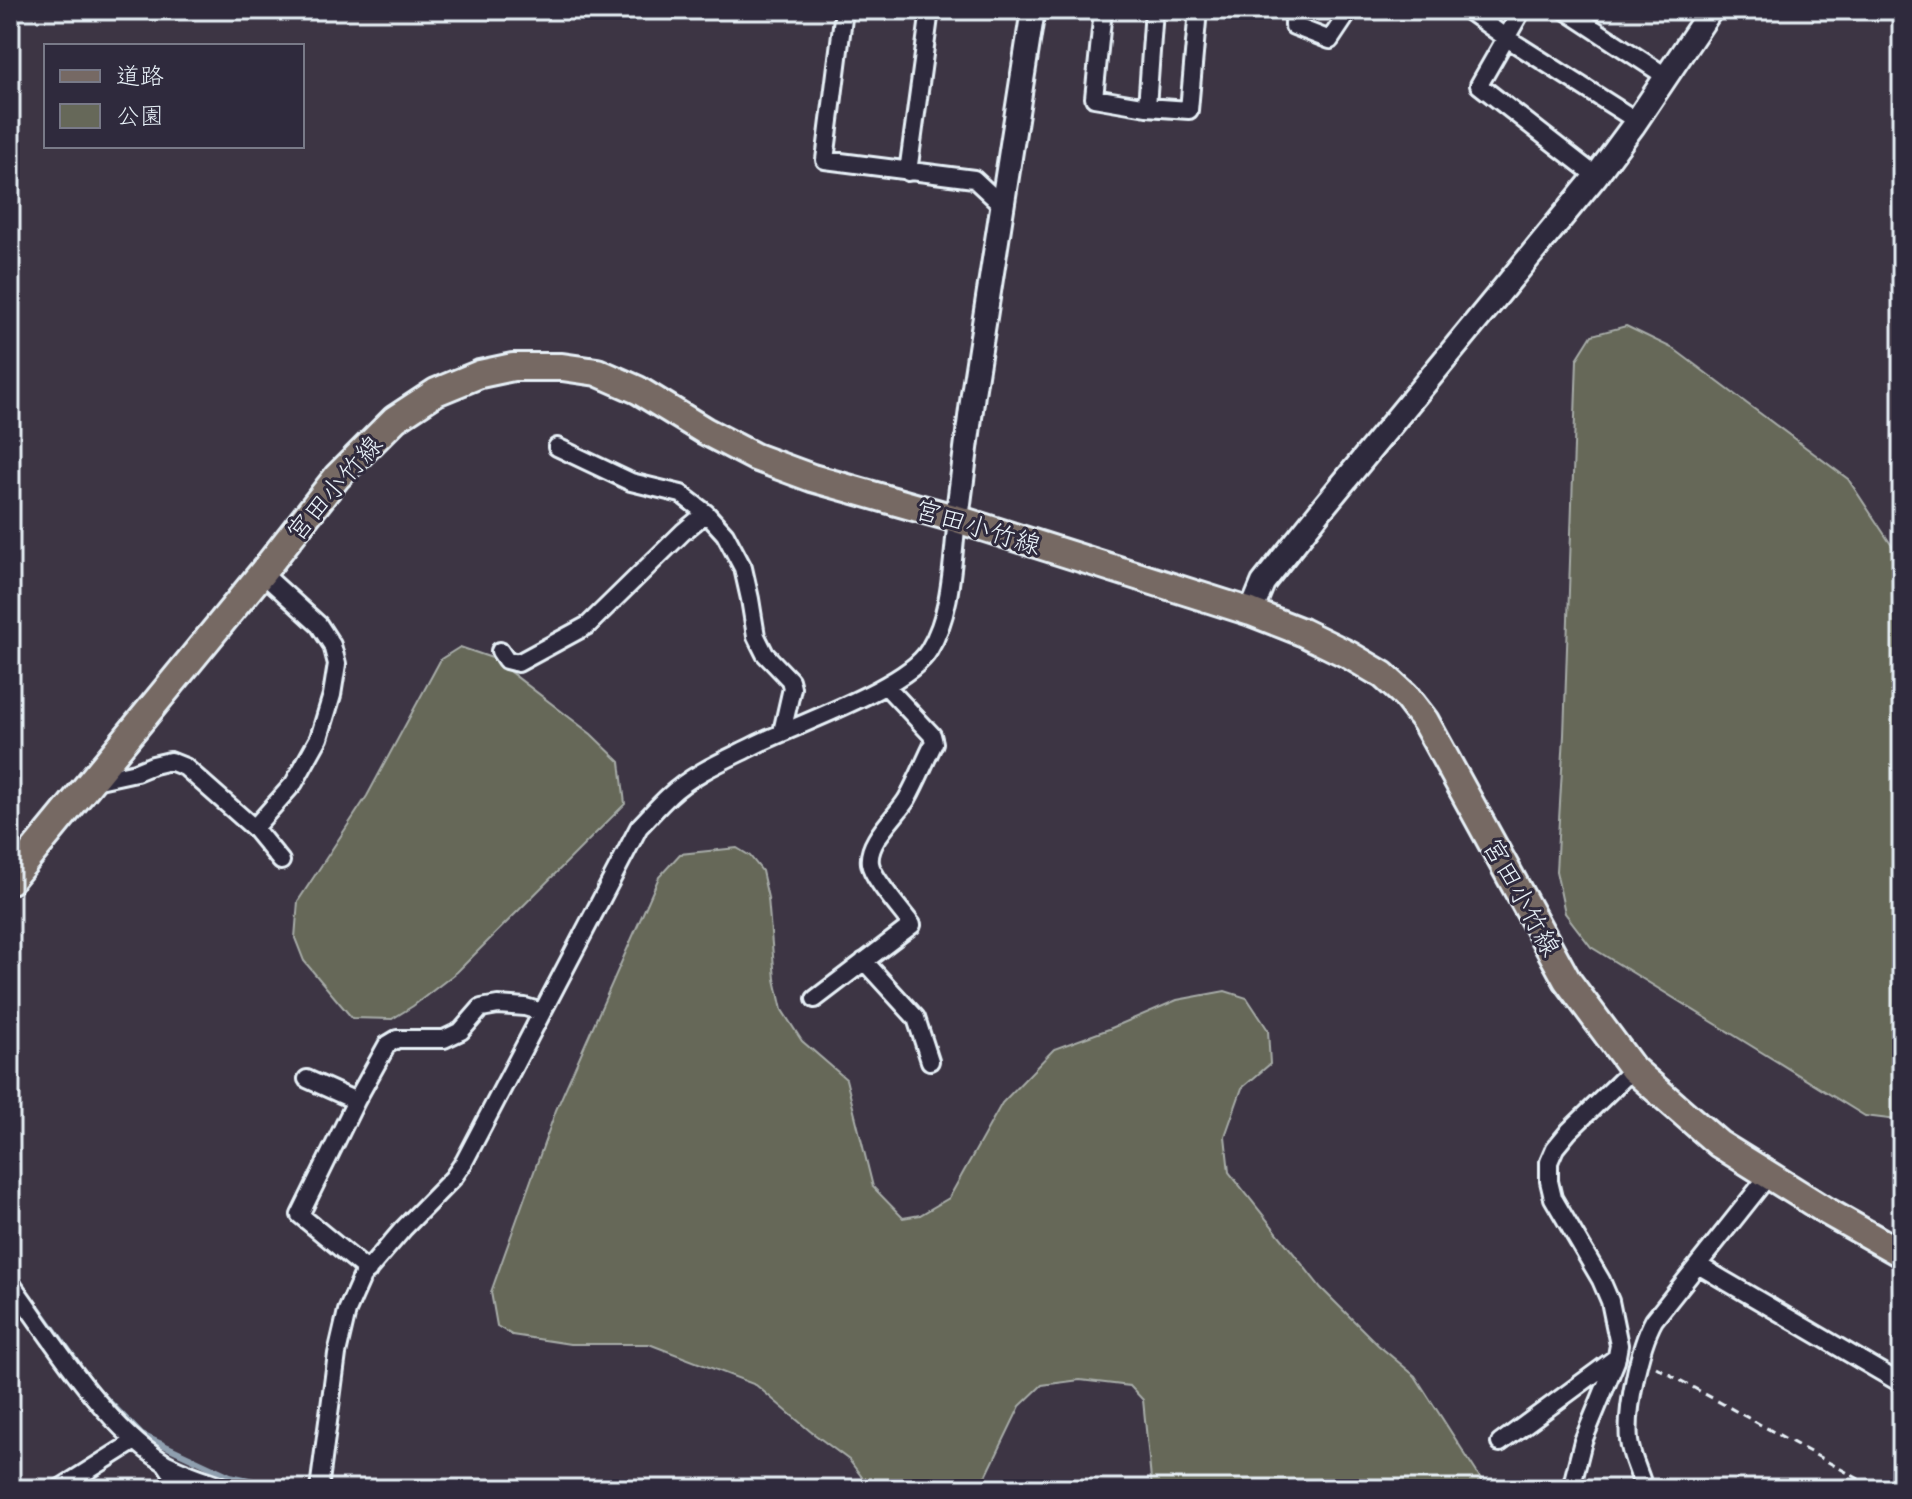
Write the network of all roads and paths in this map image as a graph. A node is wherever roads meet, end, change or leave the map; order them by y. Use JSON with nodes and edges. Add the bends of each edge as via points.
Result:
{"nodes":[{"id":1,"x":844,"y":10,"type":"edge"},
{"id":2,"x":930,"y":10,"type":"edge"},
{"id":3,"x":1033,"y":10,"type":"edge"},
{"id":4,"x":1103,"y":10,"type":"edge"},
{"id":5,"x":1154,"y":10,"type":"edge"},
{"id":6,"x":1198,"y":10,"type":"edge"},
{"id":7,"x":1294,"y":10,"type":"edge"},
{"id":8,"x":1350,"y":10,"type":"edge"},
{"id":9,"x":1467,"y":10,"type":"edge"},
{"id":10,"x":1522,"y":10,"type":"edge"},
{"id":11,"x":1565,"y":10,"type":"edge"},
{"id":12,"x":1711,"y":10,"type":"edge"},
{"id":13,"x":1505,"y":37,"type":"junction"},
{"id":14,"x":1667,"y":77,"type":"junction"},
{"id":15,"x":1147,"y":107,"type":"junction"},
{"id":16,"x":1637,"y":121,"type":"junction"},
{"id":17,"x":908,"y":172,"type":"junction"},
{"id":18,"x":1596,"y":176,"type":"junction"},
{"id":19,"x":1003,"y":206,"type":"junction"},
{"id":20,"x":557,"y":447,"type":"dead end"},
{"id":21,"x":706,"y":513,"type":"junction"},
{"id":22,"x":957,"y":519,"type":"junction"},
{"id":23,"x":262,"y":573,"type":"junction"},
{"id":24,"x":1251,"y":612,"type":"junction"},
{"id":25,"x":500,"y":651,"type":"dead end"},
{"id":26,"x":886,"y":686,"type":"junction"},
{"id":27,"x":782,"y":732,"type":"junction"},
{"id":28,"x":90,"y":782,"type":"junction"},
{"id":29,"x":254,"y":828,"type":"junction"},
{"id":30,"x":281,"y":861,"type":"dead end"},
{"id":31,"x":10,"y":880,"type":"edge"},
{"id":32,"x":864,"y":961,"type":"junction"},
{"id":33,"x":815,"y":999,"type":"dead end"},
{"id":34,"x":542,"y":1012,"type":"junction"},
{"id":35,"x":930,"y":1061,"type":"dead end"},
{"id":36,"x":1633,"y":1069,"type":"junction"},
{"id":37,"x":307,"y":1079,"type":"dead end"},
{"id":38,"x":356,"y":1101,"type":"junction"},
{"id":39,"x":1769,"y":1175,"type":"junction"},
{"id":40,"x":1901,"y":1251,"type":"edge"},
{"id":41,"x":1698,"y":1265,"type":"junction"},
{"id":42,"x":368,"y":1271,"type":"junction"},
{"id":43,"x":10,"y":1282,"type":"edge"},
{"id":44,"x":1641,"y":1351,"type":"junction"},
{"id":45,"x":1617,"y":1357,"type":"junction"},
{"id":46,"x":1902,"y":1384,"type":"edge"},
{"id":47,"x":135,"y":1441,"type":"junction"},
{"id":48,"x":1500,"y":1443,"type":"dead end"},
{"id":49,"x":164,"y":1462,"type":"junction"},
{"id":50,"x":59,"y":1489,"type":"edge"},
{"id":51,"x":183,"y":1489,"type":"edge"},
{"id":52,"x":230,"y":1489,"type":"edge"},
{"id":53,"x":319,"y":1489,"type":"edge"},
{"id":54,"x":1571,"y":1489,"type":"edge"},
{"id":55,"x":1644,"y":1489,"type":"edge"},
{"id":56,"x":1877,"y":1489,"type":"edge"}],
"edges":[{"from":1,"to":17,"type":"street","via":[[825,160]]},
{"from":2,"to":17,"type":"street"},
{"from":3,"to":19,"type":"street"},
{"from":4,"to":15,"type":"street","via":[[1094,98]]},
{"from":5,"to":15,"type":"street"},
{"from":6,"to":15,"type":"street","via":[[1189,110]]},
{"from":7,"to":8,"type":"street","via":[[1294,26],[1330,40]]},
{"from":9,"to":13,"type":"street"},
{"from":10,"to":13,"type":"street"},
{"from":11,"to":14,"type":"street"},
{"from":12,"to":14,"type":"street"},
{"from":13,"to":16,"type":"street"},
{"from":13,"to":18,"type":"street","via":[[1479,85]]},
{"from":14,"to":16,"type":"street"},
{"from":16,"to":18,"type":"street"},
{"from":17,"to":19,"type":"street","via":[[974,179]]},
{"from":18,"to":24,"type":"street","via":[[1263,583]]},
{"from":19,"to":22,"type":"street"},
{"from":20,"to":21,"type":"street","via":[[631,482],[681,494]]},
{"from":21,"to":25,"type":"street","via":[[588,625],[518,663],[506,660]]},
{"from":21,"to":27,"type":"street","via":[[725,534],[743,568],[756,636],[765,654],[790,680]]},
{"from":22,"to":23,"type":"main road","name":"宮田小竹線","via":[[755,457],[597,372],[513,367],[436,392],[395,419],[337,477]]},
{"from":22,"to":24,"type":"main road","name":"宮田小竹線"},
{"from":22,"to":26,"type":"street","via":[[939,631],[928,653]]},
{"from":23,"to":28,"type":"main road","name":"宮田小竹線"},
{"from":23,"to":29,"type":"street","via":[[319,625],[337,664],[319,738],[294,783]]},
{"from":24,"to":36,"type":"main road","name":"宮田小竹線","via":[[1349,655],[1405,695],[1425,721],[1567,980]]},
{"from":26,"to":27,"type":"street"},
{"from":26,"to":32,"type":"street","via":[[934,743],[871,855],[877,878],[912,925]]},
{"from":27,"to":34,"type":"street","via":[[697,776],[639,827]]},
{"from":28,"to":29,"type":"street","via":[[170,761],[185,767]]},
{"from":28,"to":31,"type":"main road","name":"宮田小竹線"},
{"from":29,"to":30,"type":"street"},
{"from":32,"to":33,"type":"street"},
{"from":32,"to":35,"type":"street","via":[[916,1018]]},
{"from":34,"to":38,"type":"street","via":[[498,1005],[481,1008],[461,1031],[444,1039],[397,1039],[387,1045]]},
{"from":34,"to":42,"type":"street","via":[[453,1178]]},
{"from":36,"to":39,"type":"main road","name":"宮田小竹線","via":[[1719,1144]]},
{"from":36,"to":45,"type":"street","via":[[1569,1131],[1549,1162],[1553,1198],[1610,1301]]},
{"from":37,"to":38,"type":"street"},
{"from":38,"to":42,"type":"street","via":[[300,1215]]},
{"from":39,"to":40,"type":"main road","name":"宮田小竹線"},
{"from":39,"to":41,"type":"street"},
{"from":41,"to":44,"type":"street","via":[[1654,1320]]},
{"from":41,"to":46,"type":"street"},
{"from":42,"to":53,"type":"street","via":[[347,1311],[337,1354]]},
{"from":43,"to":47,"type":"street","via":[[91,1392]]},
{"from":44,"to":45,"type":"street"},
{"from":44,"to":55,"type":"street","via":[[1629,1443]]},
{"from":44,"to":56,"type":"path"},
{"from":45,"to":48,"type":"street"},
{"from":45,"to":54,"type":"street","via":[[1583,1441]]},
{"from":47,"to":49,"type":"street"},
{"from":47,"to":50,"type":"street"},
{"from":49,"to":51,"type":"street"},
{"from":49,"to":52,"type":"street"}]}
